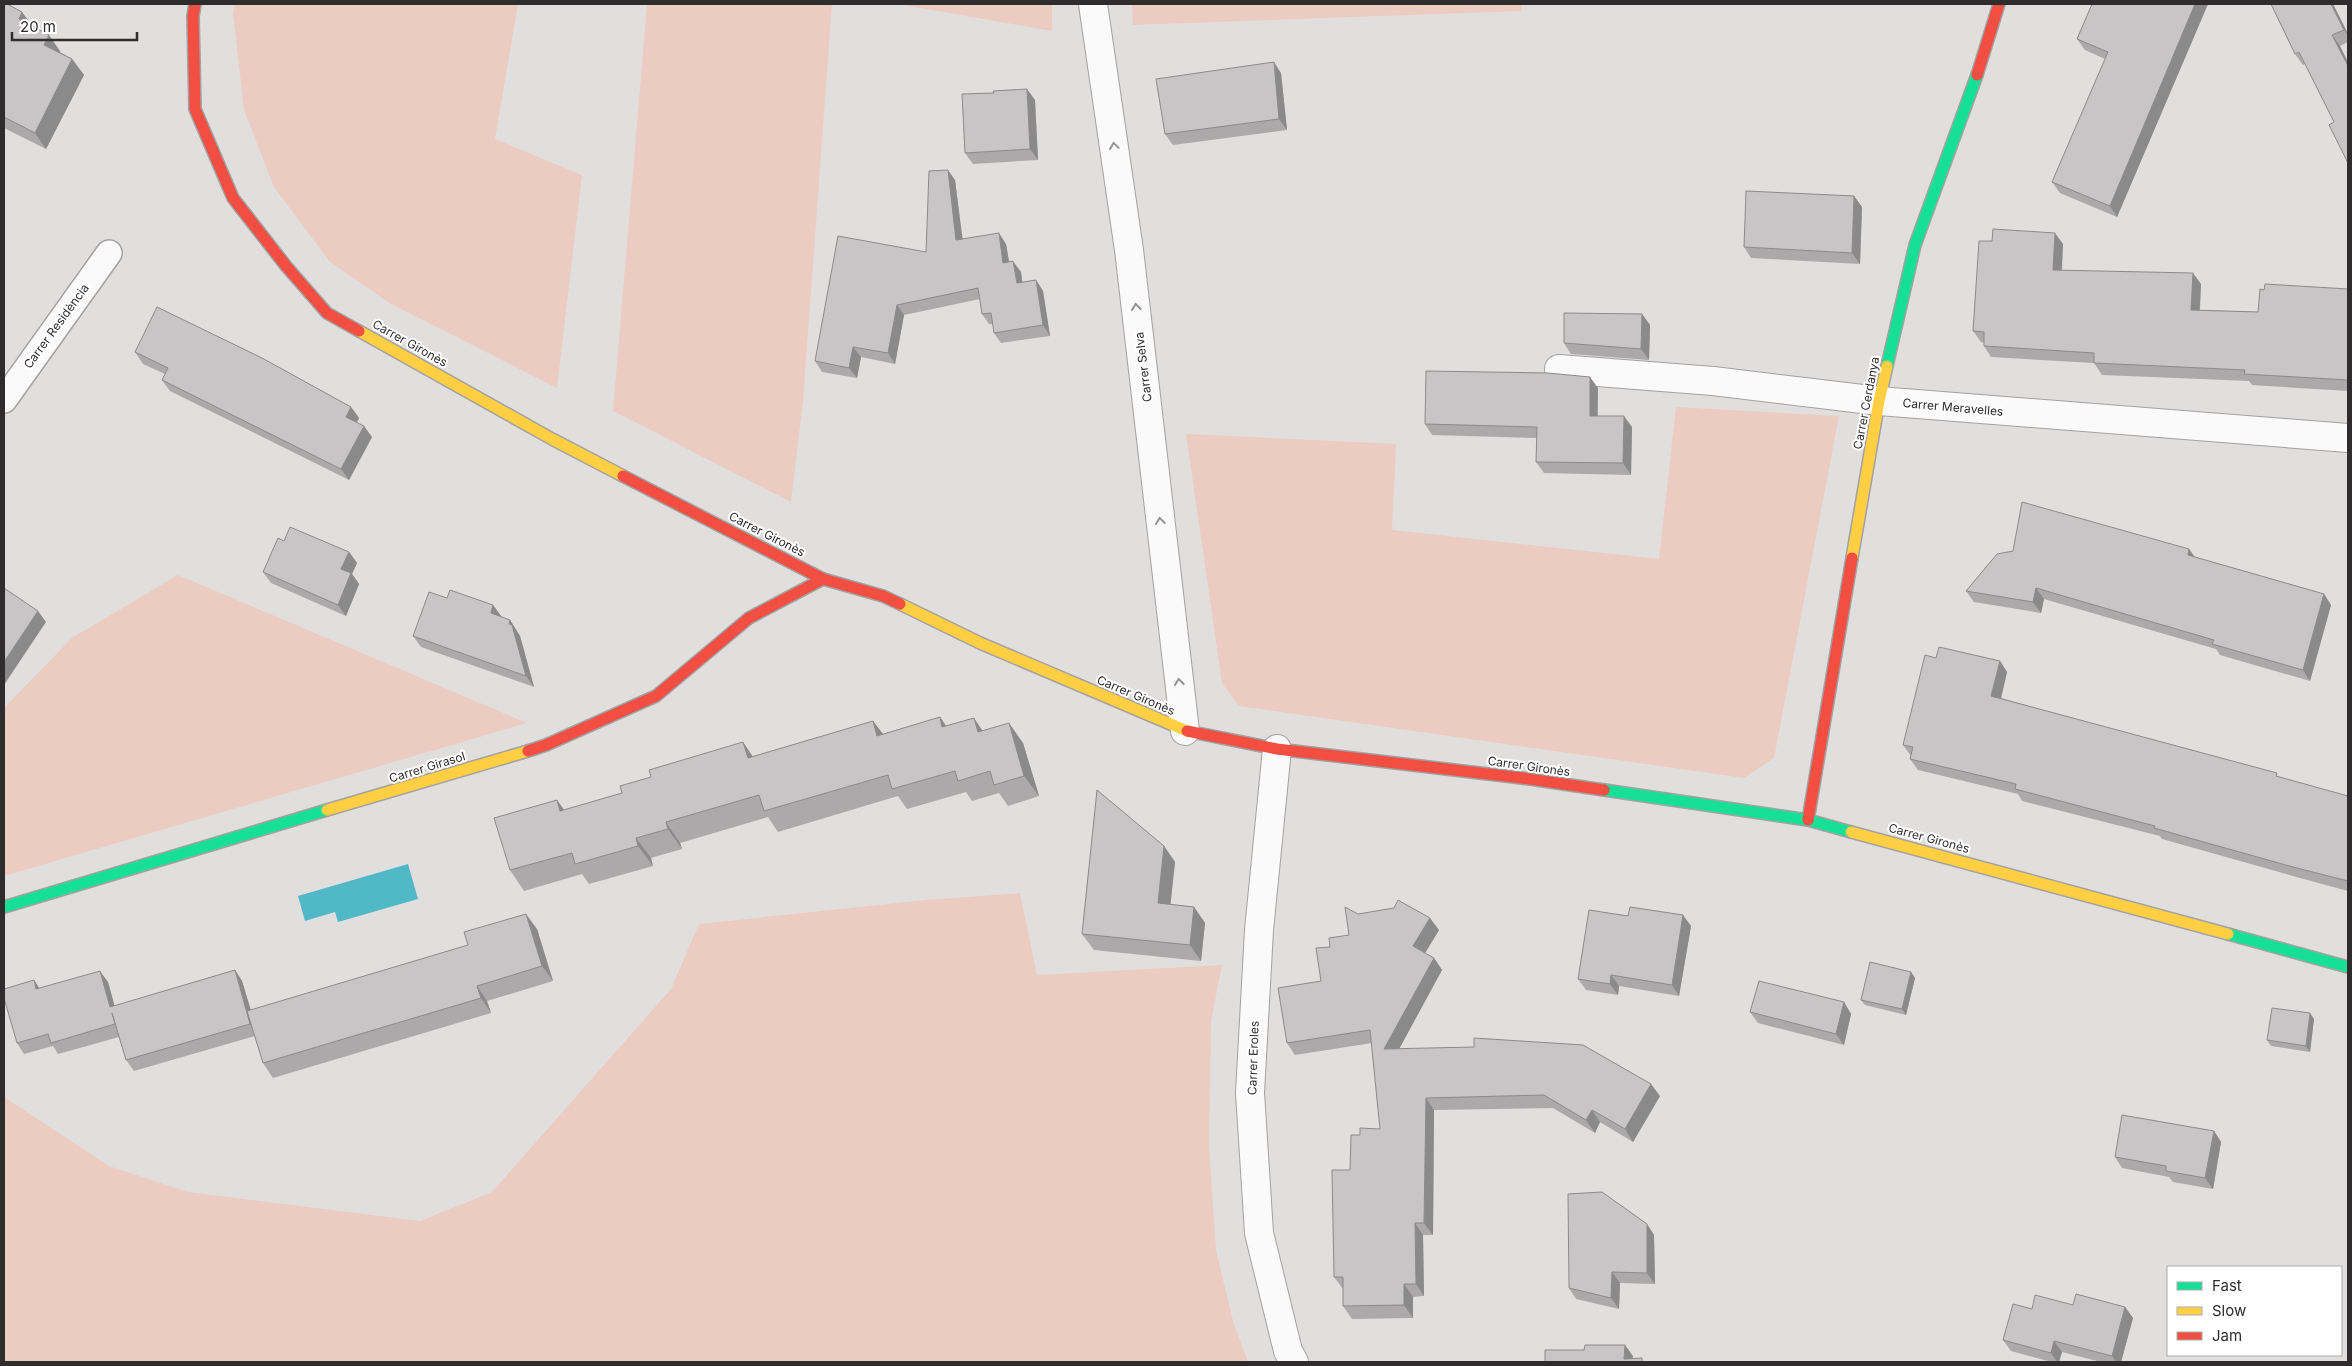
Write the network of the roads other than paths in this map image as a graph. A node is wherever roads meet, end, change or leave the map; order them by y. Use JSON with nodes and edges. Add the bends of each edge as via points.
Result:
{"nodes":[{"id":1,"x":196,"y":4,"type":"edge"},
{"id":2,"x":1093,"y":4,"type":"edge"},
{"id":3,"x":1999,"y":4,"type":"edge"},
{"id":4,"x":109,"y":253,"type":"dead end"},
{"id":5,"x":1559,"y":369,"type":"dead end"},
{"id":6,"x":4,"y":400,"type":"edge"},
{"id":7,"x":1879,"y":401,"type":"junction"},
{"id":8,"x":2348,"y":438,"type":"edge"},
{"id":9,"x":823,"y":579,"type":"junction"},
{"id":10,"x":1185,"y":731,"type":"junction"},
{"id":11,"x":1277,"y":749,"type":"junction"},
{"id":12,"x":1808,"y":820,"type":"junction"},
{"id":13,"x":4,"y":907,"type":"edge"},
{"id":14,"x":2348,"y":967,"type":"edge"},
{"id":15,"x":1294,"y":1362,"type":"edge"}],
"edges":[{"from":1,"to":9,"type":"street","name":"Carrer Gironès","via":[[193,16],[194,109],[233,198],[327,313],[552,439]]},
{"from":10,"to":2,"type":"street","name":"Carrer Selva","one_way":true,"via":[[1129,250]]},
{"from":3,"to":7,"type":"street","name":"Carrer Cerdanya","via":[[1916,245]]},
{"from":4,"to":6,"type":"lane","name":"Carrer Residència"},
{"from":5,"to":7,"type":"street","name":"Carrer Meravelles","via":[[1713,381]]},
{"from":7,"to":8,"type":"street","name":"Carrer Meravelles"},
{"from":7,"to":12,"type":"street","name":"Carrer Cerdanya"},
{"from":9,"to":10,"type":"street","name":"Carrer Gironès","via":[[883,596],[980,643]]},
{"from":9,"to":13,"type":"street","name":"Carrer Girasol","via":[[749,618],[656,696],[546,745]]},
{"from":10,"to":11,"type":"street","name":"Carrer Gironès"},
{"from":11,"to":12,"type":"street","name":"Carrer Gironès","via":[[1522,778]]},
{"from":11,"to":15,"type":"street","name":"Carrer Eroles","via":[[1259,930],[1250,1093],[1259,1233],[1288,1351]]},
{"from":12,"to":14,"type":"street","name":"Carrer Gironès"}]}
